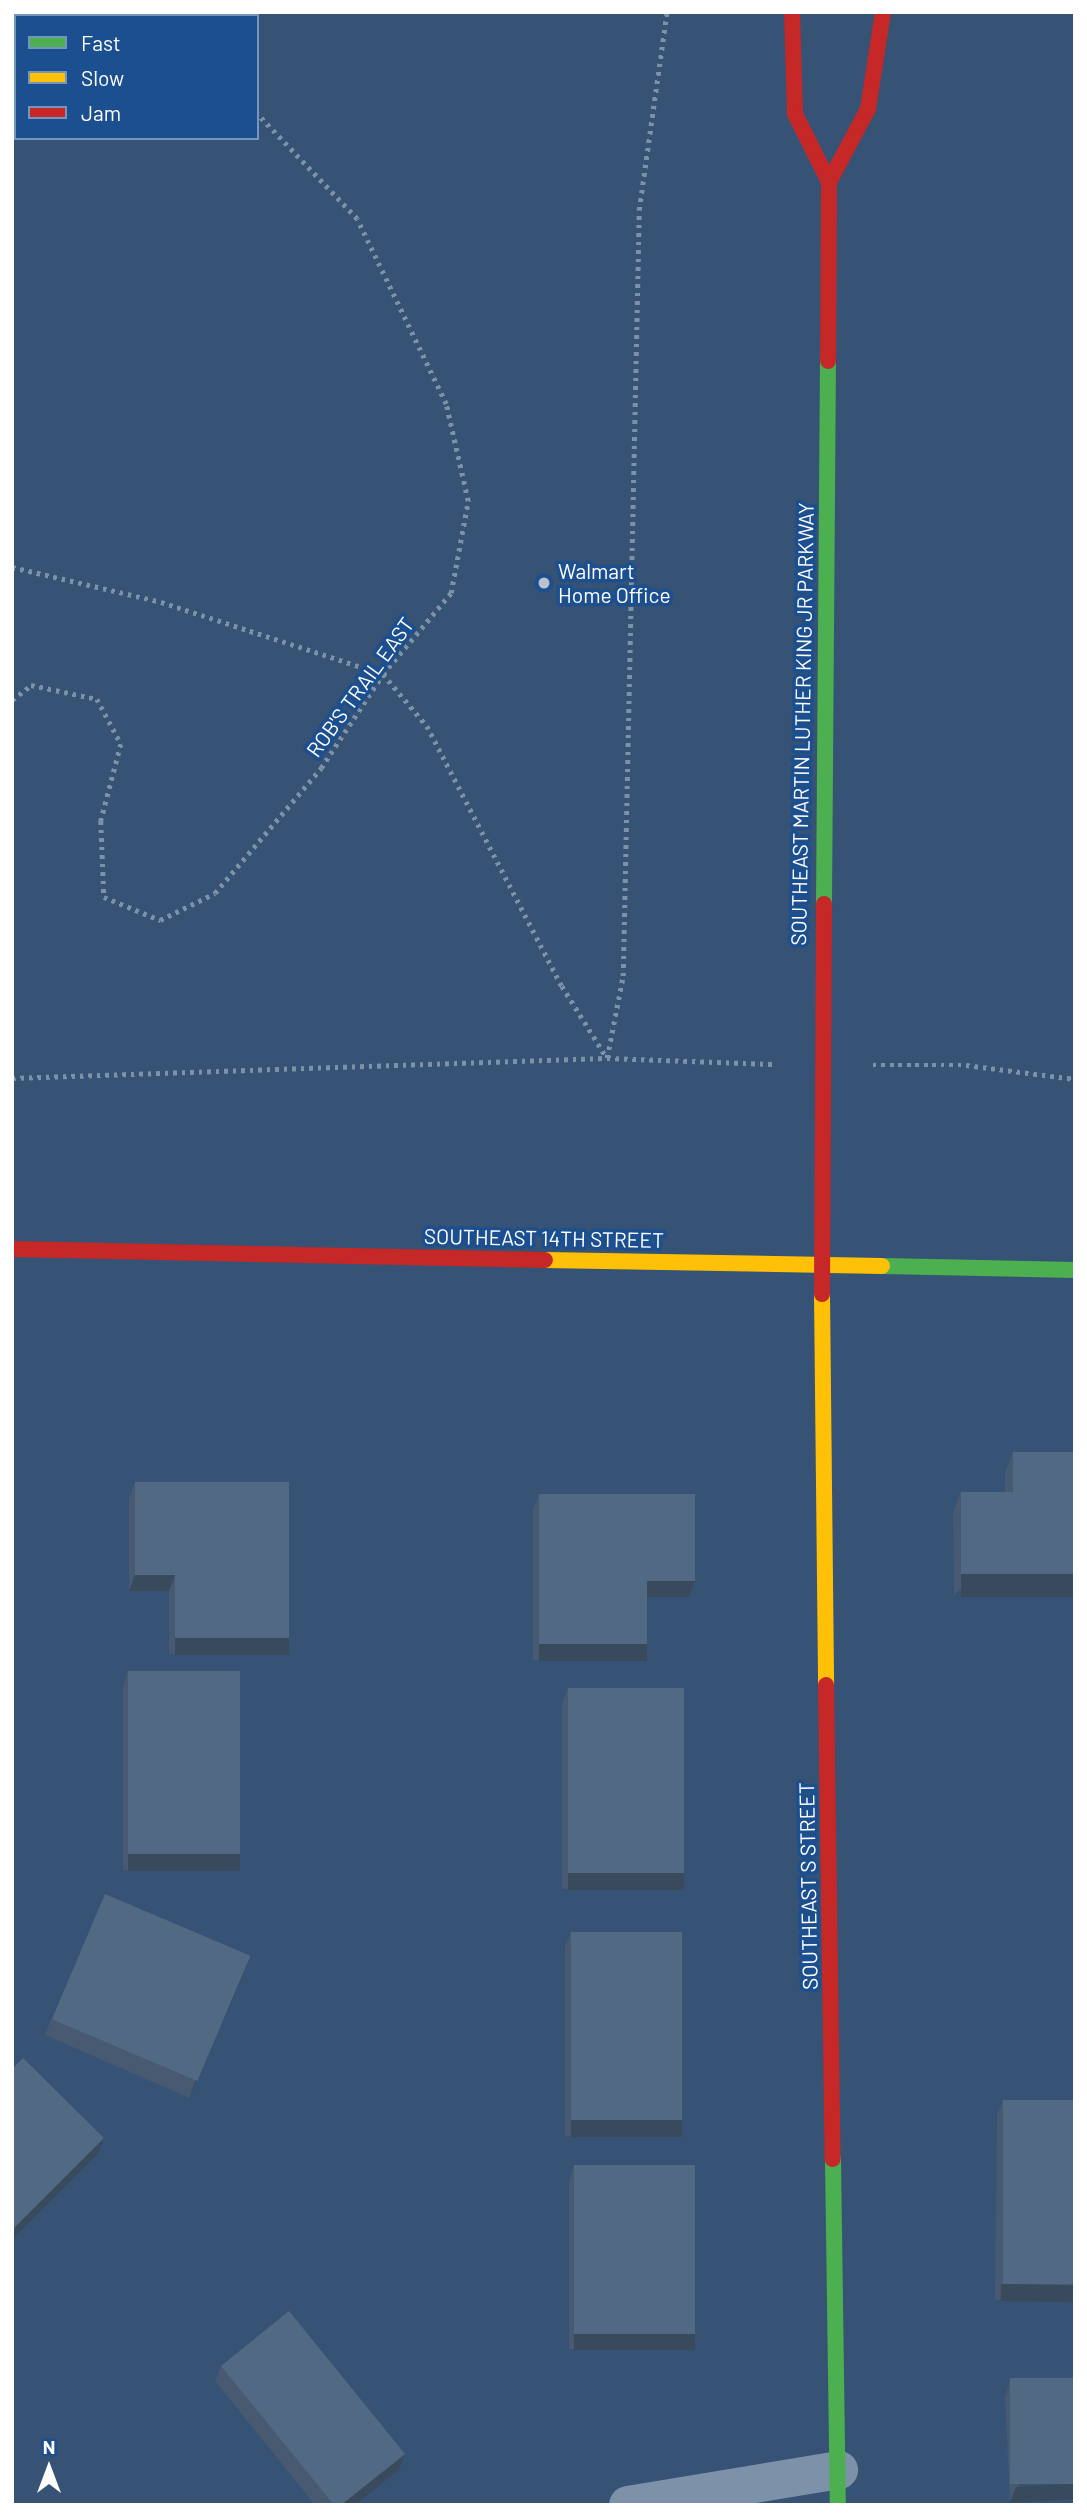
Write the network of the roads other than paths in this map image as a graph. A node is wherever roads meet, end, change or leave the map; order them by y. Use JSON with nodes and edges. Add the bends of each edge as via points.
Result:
{"nodes":[{"id":1,"x":792,"y":12,"type":"edge"},
{"id":2,"x":883,"y":12,"type":"edge"},
{"id":3,"x":829,"y":182,"type":"junction"},
{"id":4,"x":12,"y":1248,"type":"edge"},
{"id":5,"x":823,"y":1266,"type":"junction"},
{"id":6,"x":1075,"y":1270,"type":"edge"},
{"id":7,"x":839,"y":2487,"type":"edge"},
{"id":8,"x":628,"y":2505,"type":"edge"}],
"edges":[{"from":1,"to":3,"type":"street","name":"SOUTHEAST MARTIN LUTHER KING JR PARKWAY","via":[[795,114]]},
{"from":2,"to":3,"type":"street","name":"SOUTHEAST MARTIN LUTHER KING JR PARKWAY","via":[[868,109]]},
{"from":3,"to":5,"type":"street","name":"SOUTHEAST MARTIN LUTHER KING JR PARKWAY"},
{"from":4,"to":5,"type":"street","name":"SOUTHEAST 14TH STREET"},
{"from":5,"to":6,"type":"street","name":"SOUTHEAST 14TH STREET"},
{"from":5,"to":7,"type":"street","name":"SOUTHEAST S STREET"},
{"from":7,"to":8,"type":"street"}]}
